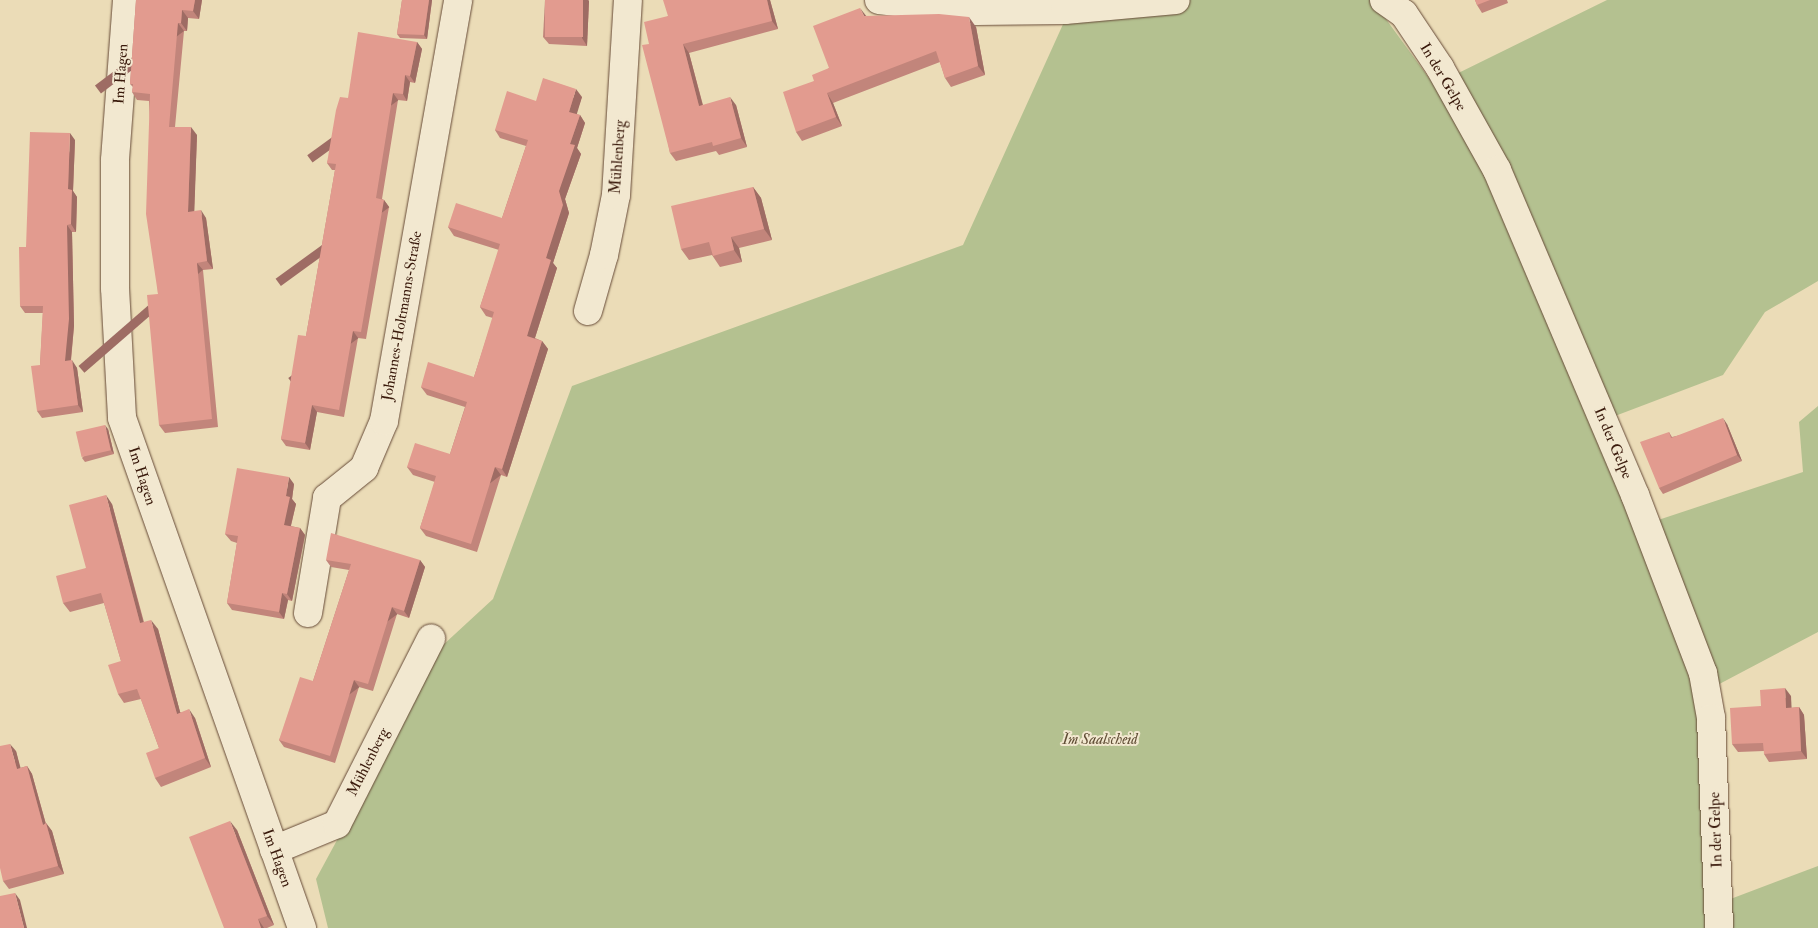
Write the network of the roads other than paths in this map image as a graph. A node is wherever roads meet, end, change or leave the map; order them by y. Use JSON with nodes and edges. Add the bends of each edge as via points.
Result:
{"nodes":[{"id":1,"x":127,"y":0,"type":"edge"},
{"id":2,"x":458,"y":0,"type":"edge"},
{"id":3,"x":628,"y":0,"type":"edge"},
{"id":4,"x":879,"y":0,"type":"edge"},
{"id":5,"x":1176,"y":0,"type":"edge"},
{"id":6,"x":1384,"y":0,"type":"edge"},
{"id":7,"x":588,"y":311,"type":"dead end"},
{"id":8,"x":308,"y":613,"type":"dead end"},
{"id":9,"x":430,"y":639,"type":"dead end"},
{"id":10,"x":274,"y":850,"type":"junction"},
{"id":11,"x":302,"y":928,"type":"edge"},
{"id":12,"x":1719,"y":928,"type":"edge"}],
"edges":[{"from":1,"to":10,"type":"street","name":"Im Hagen","via":[[114,161],[115,288],[122,418]]},
{"from":2,"to":8,"type":"street","name":"Johannes-Holtmanns-Straße","via":[[384,421],[364,468],[327,498]]},
{"from":3,"to":7,"type":"street","name":"Mühlenberg","via":[[616,195]]},
{"from":4,"to":5,"type":"street","via":[[976,11],[1065,10]]},
{"from":6,"to":12,"type":"street","name":"In der Gelpe","via":[[1404,14],[1440,68],[1497,170],[1635,495],[1704,673],[1712,718]]},
{"from":9,"to":10,"type":"street","name":"Mühlenberg","via":[[337,824]]},
{"from":10,"to":11,"type":"street","name":"Im Hagen"}]}
